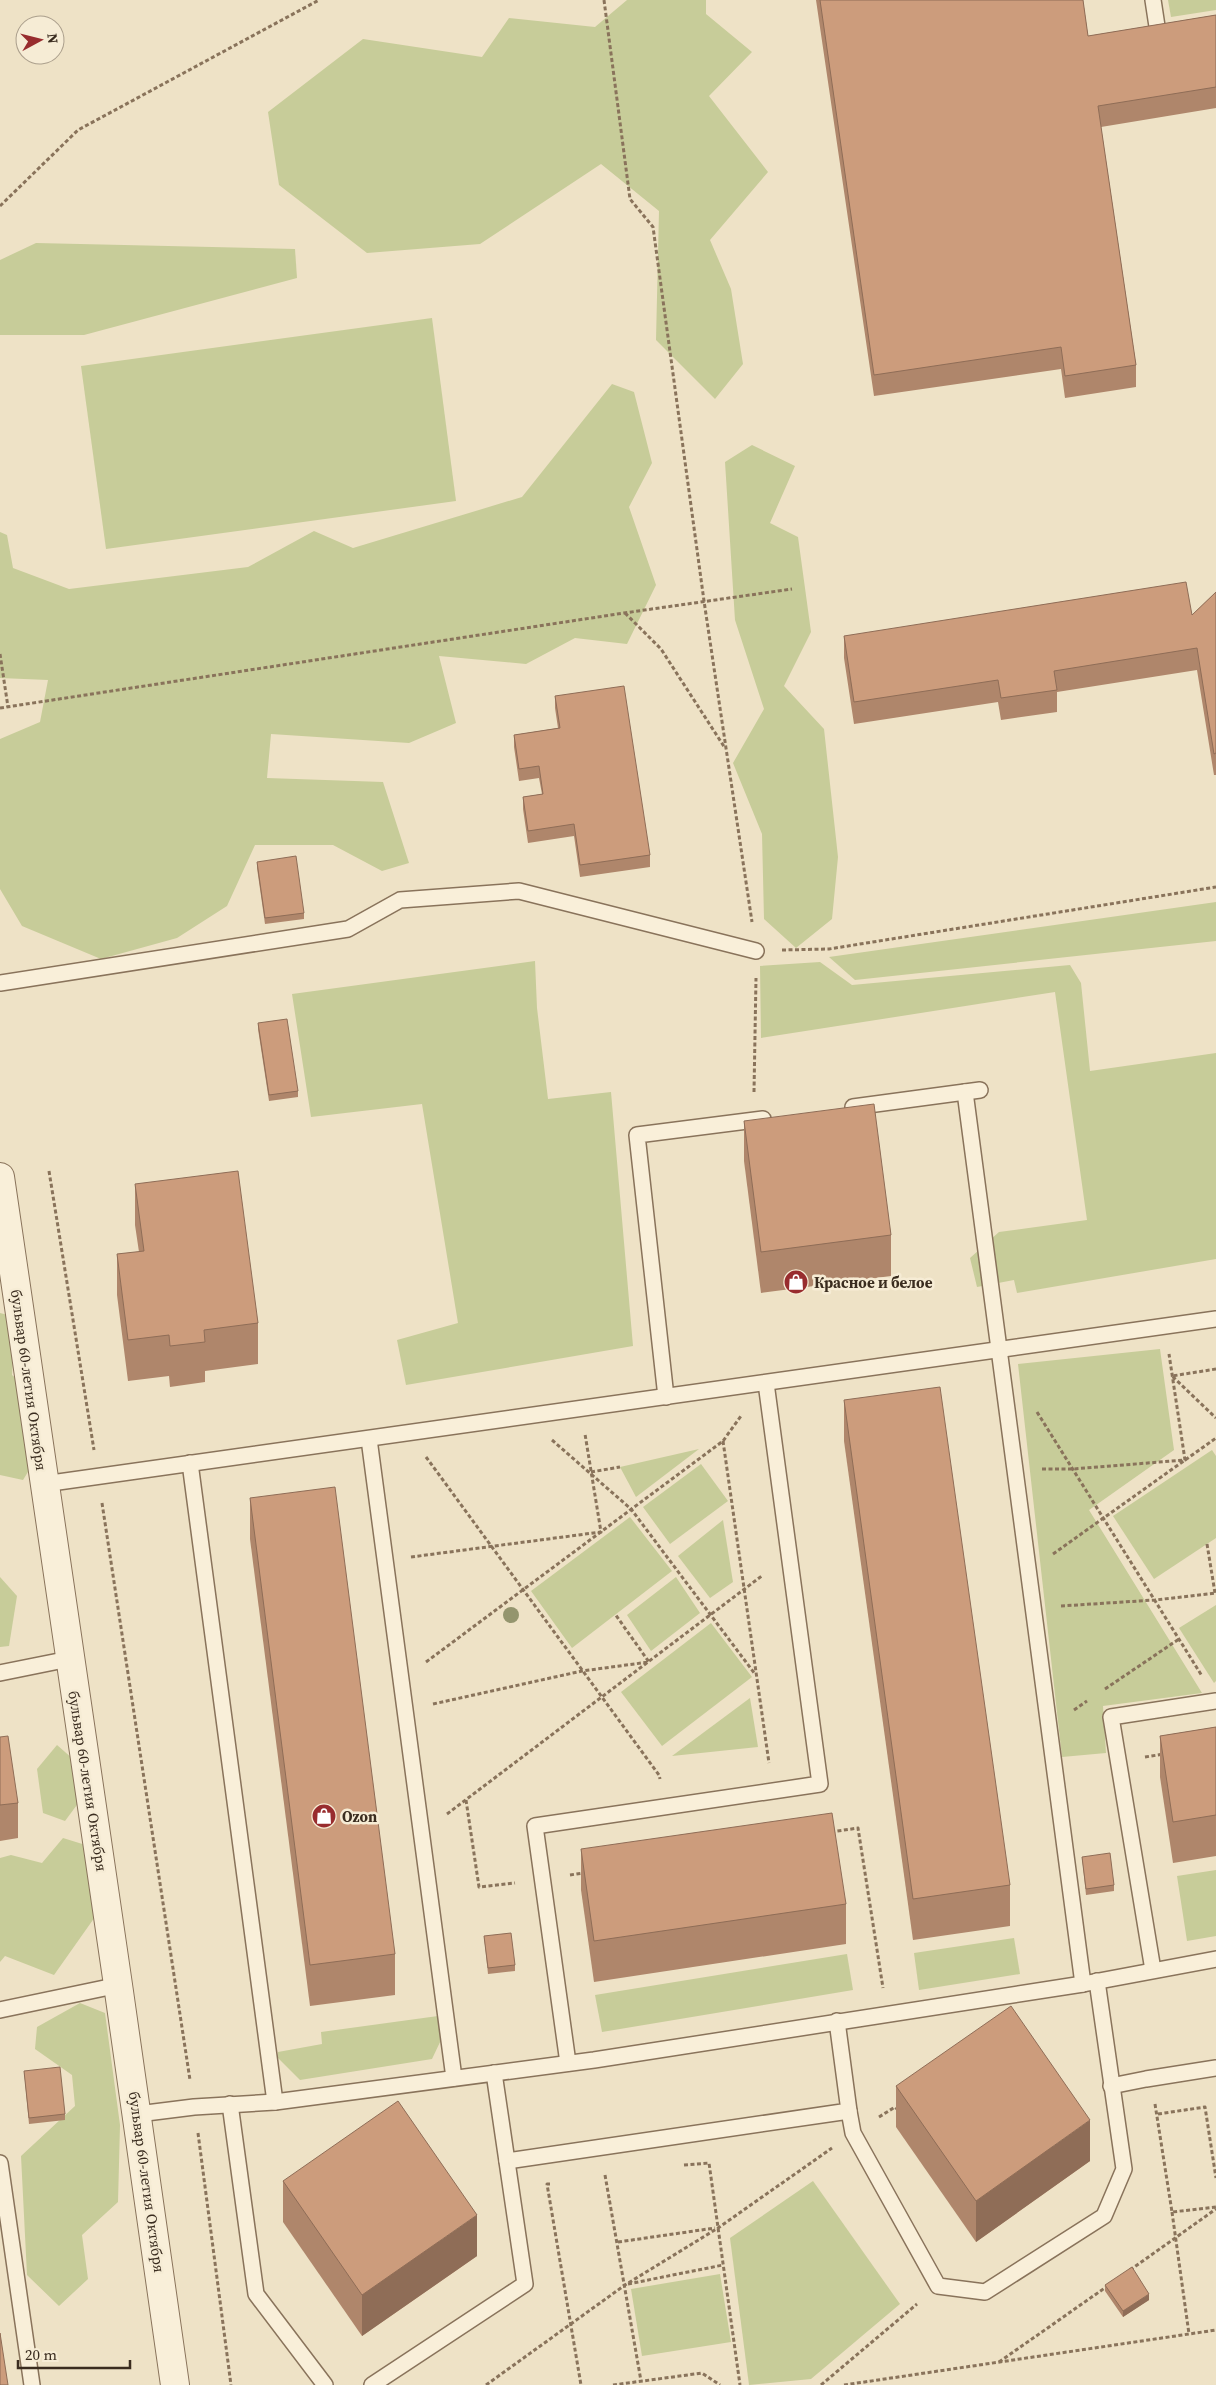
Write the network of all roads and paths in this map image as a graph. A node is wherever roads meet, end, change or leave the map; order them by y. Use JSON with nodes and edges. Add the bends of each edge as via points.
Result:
{"nodes":[{"id":1,"x":318,"y":0,"type":"edge"},
{"id":2,"x":604,"y":0,"type":"edge"},
{"id":3,"x":1153,"y":0,"type":"edge"},
{"id":4,"x":1160,"y":47,"type":"edge"},
{"id":5,"x":0,"y":206,"type":"edge"},
{"id":6,"x":792,"y":590,"type":"dead end"},
{"id":7,"x":704,"y":601,"type":"junction"},
{"id":8,"x":624,"y":613,"type":"junction"},
{"id":9,"x":0,"y":654,"type":"edge"},
{"id":10,"x":8,"y":707,"type":"junction"},
{"id":11,"x":0,"y":708,"type":"edge"},
{"id":12,"x":726,"y":748,"type":"junction"},
{"id":13,"x":1216,"y":886,"type":"edge"},
{"id":14,"x":756,"y":950,"type":"junction"},
{"id":15,"x":0,"y":983,"type":"edge"},
{"id":16,"x":840,"y":1109,"type":"edge"},
{"id":17,"x":773,"y":1118,"type":"edge"},
{"id":18,"x":754,"y":1120,"type":"junction"},
{"id":19,"x":49,"y":1171,"type":"dead end"},
{"id":20,"x":0,"y":1178,"type":"edge"},
{"id":21,"x":1216,"y":1319,"type":"edge"},
{"id":22,"x":1164,"y":1326,"type":"junction"},
{"id":23,"x":998,"y":1350,"type":"junction"},
{"id":24,"x":1216,"y":1369,"type":"edge"},
{"id":25,"x":1172,"y":1376,"type":"junction"},
{"id":26,"x":766,"y":1383,"type":"junction"},
{"id":27,"x":666,"y":1397,"type":"junction"},
{"id":28,"x":1033,"y":1406,"type":"dead end"},
{"id":29,"x":582,"y":1409,"type":"junction"},
{"id":30,"x":525,"y":1417,"type":"junction"},
{"id":31,"x":1216,"y":1418,"type":"edge"},
{"id":32,"x":408,"y":1433,"type":"junction"},
{"id":33,"x":1216,"y":1438,"type":"edge"},
{"id":34,"x":369,"y":1439,"type":"junction"},
{"id":35,"x":1185,"y":1460,"type":"junction"},
{"id":36,"x":190,"y":1464,"type":"junction"},
{"id":37,"x":620,"y":1467,"type":"dead end"},
{"id":38,"x":1014,"y":1469,"type":"junction"},
{"id":39,"x":1073,"y":1469,"type":"junction"},
{"id":40,"x":590,"y":1472,"type":"junction"},
{"id":41,"x":98,"y":1476,"type":"junction"},
{"id":42,"x":44,"y":1484,"type":"junction"},
{"id":43,"x":631,"y":1510,"type":"junction"},
{"id":44,"x":1103,"y":1518,"type":"junction"},
{"id":45,"x":601,"y":1532,"type":"junction"},
{"id":46,"x":1207,"y":1544,"type":"dead end"},
{"id":47,"x":491,"y":1546,"type":"junction"},
{"id":48,"x":789,"y":1556,"type":"junction"},
{"id":49,"x":386,"y":1561,"type":"junction"},
{"id":50,"x":1028,"y":1571,"type":"junction"},
{"id":51,"x":744,"y":1588,"type":"junction"},
{"id":52,"x":523,"y":1590,"type":"junction"},
{"id":53,"x":1216,"y":1593,"type":"edge"},
{"id":54,"x":1155,"y":1600,"type":"junction"},
{"id":55,"x":1033,"y":1608,"type":"junction"},
{"id":56,"x":615,"y":1614,"type":"dead end"},
{"id":57,"x":711,"y":1615,"type":"junction"},
{"id":58,"x":1179,"y":1639,"type":"junction"},
{"id":59,"x":69,"y":1660,"type":"junction"},
{"id":60,"x":649,"y":1662,"type":"junction"},
{"id":61,"x":582,"y":1670,"type":"junction"},
{"id":62,"x":0,"y":1673,"type":"edge"},
{"id":63,"x":756,"y":1676,"type":"junction"},
{"id":64,"x":401,"y":1681,"type":"junction"},
{"id":65,"x":1207,"y":1683,"type":"dead end"},
{"id":66,"x":1098,"y":1694,"type":"dead end"},
{"id":67,"x":602,"y":1697,"type":"junction"},
{"id":68,"x":1089,"y":1699,"type":"dead end"},
{"id":69,"x":1216,"y":1701,"type":"edge"},
{"id":70,"x":405,"y":1710,"type":"junction"},
{"id":71,"x":1048,"y":1727,"type":"junction"},
{"id":72,"x":766,"y":1744,"type":"dead end"},
{"id":73,"x":1172,"y":1753,"type":"edge"},
{"id":74,"x":1146,"y":1767,"type":"dead end"},
{"id":75,"x":659,"y":1775,"type":"dead end"},
{"id":76,"x":466,"y":1800,"type":"junction"},
{"id":77,"x":828,"y":1832,"type":"edge"},
{"id":78,"x":421,"y":1834,"type":"junction"},
{"id":79,"x":584,"y":1872,"type":"edge"},
{"id":80,"x":565,"y":1876,"type":"dead end"},
{"id":81,"x":542,"y":1879,"type":"junction"},
{"id":82,"x":1216,"y":1959,"type":"edge"},
{"id":83,"x":1153,"y":1970,"type":"junction"},
{"id":84,"x":1090,"y":1982,"type":"junction"},
{"id":85,"x":120,"y":1985,"type":"junction"},
{"id":86,"x":0,"y":2010,"type":"edge"},
{"id":87,"x":888,"y":2016,"type":"junction"},
{"id":88,"x":837,"y":2021,"type":"junction"},
{"id":89,"x":568,"y":2063,"type":"junction"},
{"id":90,"x":1216,"y":2068,"type":"edge"},
{"id":91,"x":494,"y":2073,"type":"junction"},
{"id":92,"x":454,"y":2078,"type":"junction"},
{"id":93,"x":1111,"y":2086,"type":"junction"},
{"id":94,"x":275,"y":2102,"type":"junction"},
{"id":95,"x":230,"y":2104,"type":"junction"},
{"id":96,"x":194,"y":2107,"type":"junction"},
{"id":97,"x":849,"y":2112,"type":"junction"},
{"id":98,"x":138,"y":2114,"type":"junction"},
{"id":99,"x":901,"y":2114,"type":"edge"},
{"id":100,"x":853,"y":2133,"type":"junction"},
{"id":101,"x":507,"y":2161,"type":"junction"},
{"id":102,"x":0,"y":2163,"type":"edge"},
{"id":103,"x":680,"y":2166,"type":"dead end"},
{"id":104,"x":605,"y":2174,"type":"junction"},
{"id":105,"x":615,"y":2174,"type":"dead end"},
{"id":106,"x":596,"y":2176,"type":"dead end"},
{"id":107,"x":1216,"y":2178,"type":"edge"},
{"id":108,"x":557,"y":2183,"type":"dead end"},
{"id":109,"x":1216,"y":2208,"type":"edge"},
{"id":110,"x":1172,"y":2212,"type":"junction"},
{"id":111,"x":718,"y":2228,"type":"junction"},
{"id":112,"x":1176,"y":2238,"type":"junction"},
{"id":113,"x":618,"y":2242,"type":"junction"},
{"id":114,"x":723,"y":2265,"type":"junction"},
{"id":115,"x":1128,"y":2272,"type":"edge"},
{"id":116,"x":1111,"y":2283,"type":"edge"},
{"id":117,"x":625,"y":2285,"type":"junction"},
{"id":118,"x":938,"y":2286,"type":"junction"},
{"id":119,"x":570,"y":2323,"type":"junction"},
{"id":120,"x":1216,"y":2330,"type":"edge"},
{"id":121,"x":1189,"y":2334,"type":"junction"},
{"id":122,"x":998,"y":2362,"type":"junction"},
{"id":123,"x":642,"y":2380,"type":"junction"},
{"id":124,"x":32,"y":2385,"type":"edge"},
{"id":125,"x":175,"y":2385,"type":"edge"},
{"id":126,"x":231,"y":2385,"type":"edge"},
{"id":127,"x":325,"y":2385,"type":"edge"},
{"id":128,"x":372,"y":2385,"type":"edge"},
{"id":129,"x":486,"y":2385,"type":"edge"},
{"id":130,"x":581,"y":2385,"type":"edge"},
{"id":131,"x":613,"y":2385,"type":"edge"},
{"id":132,"x":720,"y":2385,"type":"edge"},
{"id":133,"x":740,"y":2385,"type":"edge"},
{"id":134,"x":822,"y":2385,"type":"edge"},
{"id":135,"x":844,"y":2385,"type":"edge"}],
"edges":[{"from":1,"to":5,"type":"path","via":[[78,130]]},
{"from":2,"to":7,"type":"path","via":[[630,199],[653,227]]},
{"from":3,"to":4,"type":"lane"},
{"from":6,"to":7,"type":"path"},
{"from":7,"to":8,"type":"path"},
{"from":7,"to":12,"type":"path"},
{"from":8,"to":10,"type":"path"},
{"from":8,"to":12,"type":"path","via":[[662,649]]},
{"from":9,"to":10,"type":"path"},
{"from":10,"to":11,"type":"path"},
{"from":12,"to":14,"type":"path"},
{"from":13,"to":14,"type":"path","via":[[830,949]]},
{"from":14,"to":15,"type":"lane","via":[[519,891],[400,900],[348,929]]},
{"from":14,"to":18,"type":"path"},
{"from":16,"to":23,"type":"lane","via":[[972,1091]]},
{"from":17,"to":18,"type":"lane"},
{"from":18,"to":27,"type":"lane","via":[[637,1135]]},
{"from":19,"to":41,"type":"path"},
{"from":20,"to":42,"type":"street","name":"бульвар 60-летия Октября"},
{"from":21,"to":22,"type":"lane"},
{"from":22,"to":23,"type":"lane"},
{"from":22,"to":25,"type":"path"},
{"from":23,"to":26,"type":"lane"},
{"from":23,"to":38,"type":"lane"},
{"from":24,"to":25,"type":"path"},
{"from":25,"to":31,"type":"path"},
{"from":25,"to":35,"type":"path"},
{"from":26,"to":27,"type":"lane"},
{"from":26,"to":48,"type":"lane"},
{"from":27,"to":29,"type":"lane"},
{"from":28,"to":39,"type":"path"},
{"from":29,"to":30,"type":"lane"},
{"from":29,"to":40,"type":"path"},
{"from":30,"to":32,"type":"lane"},
{"from":30,"to":40,"type":"path"},
{"from":32,"to":34,"type":"lane"},
{"from":32,"to":47,"type":"path"},
{"from":33,"to":35,"type":"path"},
{"from":34,"to":36,"type":"lane"},
{"from":34,"to":49,"type":"lane"},
{"from":35,"to":39,"type":"path"},
{"from":35,"to":44,"type":"path"},
{"from":36,"to":41,"type":"lane"},
{"from":36,"to":94,"type":"lane"},
{"from":37,"to":40,"type":"path"},
{"from":38,"to":39,"type":"path"},
{"from":38,"to":50,"type":"lane"},
{"from":39,"to":44,"type":"path"},
{"from":40,"to":43,"type":"path"},
{"from":40,"to":45,"type":"path"},
{"from":41,"to":42,"type":"lane"},
{"from":41,"to":96,"type":"path"},
{"from":42,"to":59,"type":"street","name":"бульвар 60-летия Октября"},
{"from":43,"to":45,"type":"path"},
{"from":43,"to":51,"type":"path","via":[[723,1441]]},
{"from":43,"to":57,"type":"path"},
{"from":44,"to":50,"type":"path"},
{"from":44,"to":54,"type":"path"},
{"from":45,"to":47,"type":"path"},
{"from":45,"to":52,"type":"path"},
{"from":46,"to":53,"type":"path"},
{"from":47,"to":49,"type":"path"},
{"from":47,"to":52,"type":"path"},
{"from":48,"to":51,"type":"path"},
{"from":48,"to":81,"type":"lane","via":[[820,1784],[535,1826]]},
{"from":49,"to":64,"type":"lane"},
{"from":50,"to":55,"type":"lane"},
{"from":51,"to":57,"type":"path"},
{"from":51,"to":63,"type":"path"},
{"from":52,"to":61,"type":"path"},
{"from":52,"to":64,"type":"path"},
{"from":53,"to":54,"type":"path"},
{"from":54,"to":55,"type":"path"},
{"from":54,"to":58,"type":"path"},
{"from":55,"to":71,"type":"lane"},
{"from":56,"to":60,"type":"path"},
{"from":57,"to":60,"type":"path"},
{"from":57,"to":63,"type":"path"},
{"from":58,"to":65,"type":"path"},
{"from":58,"to":66,"type":"path"},
{"from":59,"to":62,"type":"lane"},
{"from":59,"to":85,"type":"street","name":"бульвар 60-летия Октября"},
{"from":60,"to":61,"type":"path"},
{"from":60,"to":67,"type":"path"},
{"from":61,"to":67,"type":"path"},
{"from":61,"to":70,"type":"path"},
{"from":63,"to":72,"type":"path"},
{"from":64,"to":70,"type":"lane"},
{"from":67,"to":75,"type":"path"},
{"from":67,"to":76,"type":"path"},
{"from":68,"to":71,"type":"path"},
{"from":69,"to":83,"type":"lane","via":[[1111,1717]]},
{"from":70,"to":78,"type":"lane"},
{"from":71,"to":84,"type":"lane"},
{"from":73,"to":74,"type":"path","via":[[1145,1757]]},
{"from":76,"to":78,"type":"path"},
{"from":76,"to":81,"type":"path","via":[[480,1887]]},
{"from":77,"to":87,"type":"path","via":[[858,1828]]},
{"from":78,"to":92,"type":"lane"},
{"from":79,"to":80,"type":"path"},
{"from":81,"to":89,"type":"lane"},
{"from":82,"to":83,"type":"lane"},
{"from":83,"to":84,"type":"lane"},
{"from":84,"to":87,"type":"lane"},
{"from":84,"to":93,"type":"lane"},
{"from":85,"to":86,"type":"lane"},
{"from":85,"to":98,"type":"street","name":"бульвар 60-летия Октября"},
{"from":87,"to":88,"type":"lane"},
{"from":88,"to":89,"type":"lane"},
{"from":88,"to":97,"type":"lane"},
{"from":89,"to":91,"type":"lane"},
{"from":90,"to":93,"type":"lane"},
{"from":91,"to":92,"type":"lane"},
{"from":91,"to":101,"type":"lane"},
{"from":92,"to":94,"type":"lane"},
{"from":93,"to":118,"type":"lane","via":[[1124,2169],[1104,2216],[986,2292]]},
{"from":94,"to":95,"type":"lane"},
{"from":95,"to":96,"type":"lane"},
{"from":95,"to":127,"type":"lane","via":[[256,2294]]},
{"from":96,"to":98,"type":"lane"},
{"from":96,"to":126,"type":"path"},
{"from":97,"to":100,"type":"lane"},
{"from":97,"to":101,"type":"lane"},
{"from":98,"to":125,"type":"street","name":"бульвар 60-летия Октября"},
{"from":99,"to":100,"type":"path","via":[[895,2107]]},
{"from":100,"to":111,"type":"path"},
{"from":100,"to":118,"type":"lane"},
{"from":101,"to":128,"type":"lane","via":[[525,2284]]},
{"from":102,"to":124,"type":"lane"},
{"from":103,"to":111,"type":"path","via":[[708,2163]]},
{"from":104,"to":105,"type":"path"},
{"from":104,"to":106,"type":"path"},
{"from":104,"to":113,"type":"path"},
{"from":107,"to":110,"type":"path","via":[[1206,2107],[1158,2114]]},
{"from":108,"to":119,"type":"path","via":[[547,2184]]},
{"from":109,"to":110,"type":"path"},
{"from":109,"to":112,"type":"path"},
{"from":110,"to":112,"type":"path"},
{"from":111,"to":113,"type":"path"},
{"from":111,"to":114,"type":"path"},
{"from":111,"to":117,"type":"path"},
{"from":112,"to":115,"type":"path"},
{"from":112,"to":121,"type":"path"},
{"from":113,"to":117,"type":"path"},
{"from":114,"to":117,"type":"path"},
{"from":114,"to":133,"type":"path"},
{"from":116,"to":122,"type":"path"},
{"from":117,"to":119,"type":"path"},
{"from":117,"to":123,"type":"path"},
{"from":118,"to":134,"type":"path"},
{"from":119,"to":129,"type":"path"},
{"from":119,"to":130,"type":"path"},
{"from":120,"to":121,"type":"path"},
{"from":121,"to":122,"type":"path"},
{"from":122,"to":135,"type":"path"},
{"from":123,"to":131,"type":"path"},
{"from":123,"to":132,"type":"path","via":[[702,2373]]}]}
